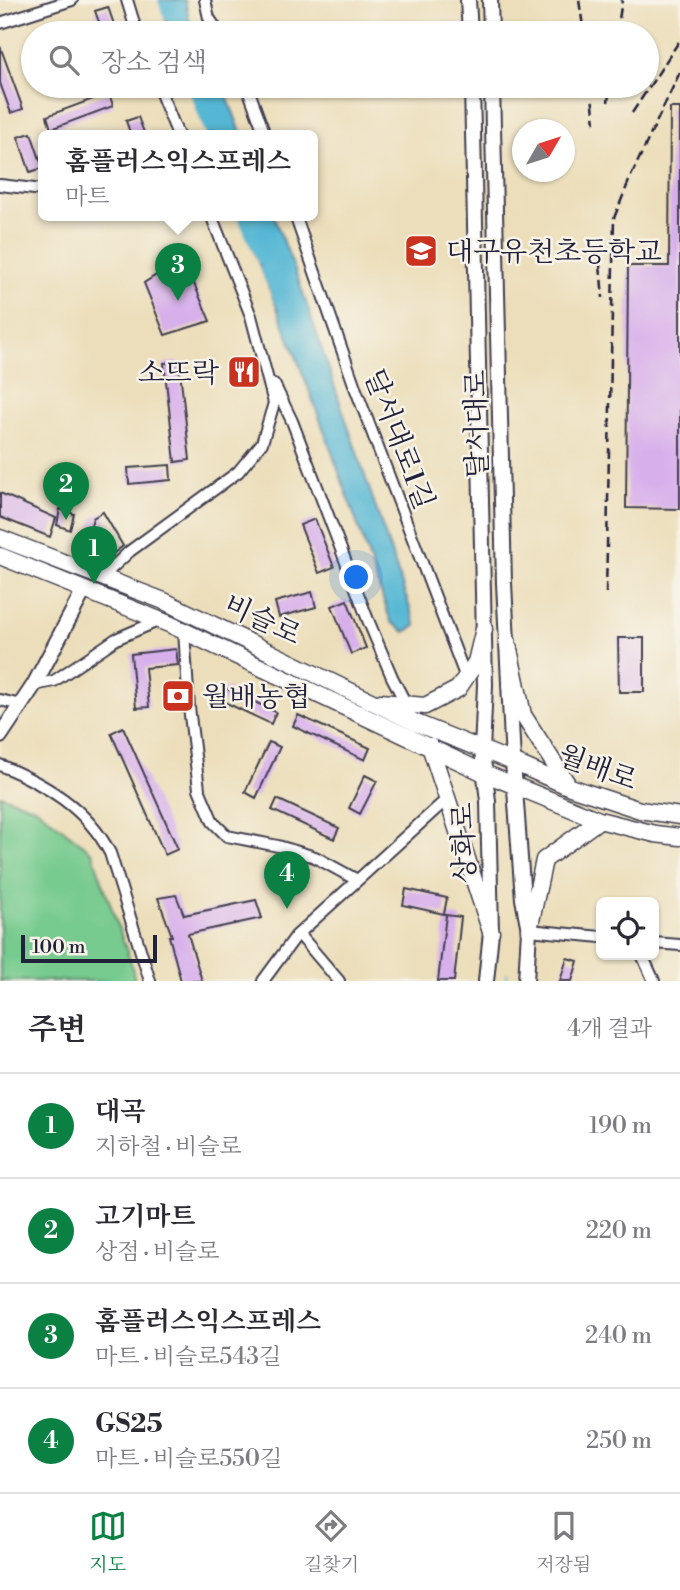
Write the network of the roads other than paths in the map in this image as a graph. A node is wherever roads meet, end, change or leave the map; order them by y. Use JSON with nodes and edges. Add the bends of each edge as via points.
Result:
{"nodes":[{"id":1,"x":72,"y":0,"type":"edge"},
{"id":2,"x":127,"y":0,"type":"edge"},
{"id":3,"x":205,"y":0,"type":"edge"},
{"id":4,"x":468,"y":0,"type":"edge"},
{"id":5,"x":490,"y":0,"type":"edge"},
{"id":6,"x":133,"y":21,"type":"edge"},
{"id":7,"x":211,"y":21,"type":"edge"},
{"id":8,"x":469,"y":21,"type":"edge"},
{"id":9,"x":491,"y":21,"type":"edge"},
{"id":10,"x":0,"y":23,"type":"edge"},
{"id":11,"x":163,"y":98,"type":"edge"},
{"id":12,"x":251,"y":98,"type":"edge"},
{"id":13,"x":472,"y":98,"type":"edge"},
{"id":14,"x":492,"y":98,"type":"edge"},
{"id":15,"x":176,"y":130,"type":"edge"},
{"id":16,"x":263,"y":130,"type":"edge"},
{"id":17,"x":0,"y":185,"type":"edge"},
{"id":18,"x":38,"y":189,"type":"edge"},
{"id":19,"x":213,"y":221,"type":"edge"},
{"id":20,"x":297,"y":221,"type":"edge"},
{"id":21,"x":263,"y":360,"type":"junction"},
{"id":22,"x":0,"y":538,"type":"edge"},
{"id":23,"x":0,"y":556,"type":"edge"},
{"id":24,"x":101,"y":578,"type":"junction"},
{"id":25,"x":84,"y":590,"type":"junction"},
{"id":26,"x":160,"y":620,"type":"junction"},
{"id":27,"x":484,"y":629,"type":"junction"},
{"id":28,"x":184,"y":631,"type":"junction"},
{"id":29,"x":507,"y":640,"type":"junction"},
{"id":30,"x":466,"y":678,"type":"junction"},
{"id":31,"x":34,"y":685,"type":"junction"},
{"id":32,"x":0,"y":701,"type":"edge"},
{"id":33,"x":371,"y":701,"type":"junction"},
{"id":34,"x":404,"y":703,"type":"junction"},
{"id":35,"x":485,"y":703,"type":"joint"},
{"id":36,"x":21,"y":705,"type":"junction"},
{"id":37,"x":434,"y":729,"type":"junction"},
{"id":38,"x":0,"y":736,"type":"edge"},
{"id":39,"x":430,"y":746,"type":"junction"},
{"id":40,"x":482,"y":751,"type":"junction"},
{"id":41,"x":507,"y":759,"type":"junction"},
{"id":42,"x":0,"y":765,"type":"edge"},
{"id":43,"x":484,"y":773,"type":"junction"},
{"id":44,"x":515,"y":786,"type":"junction"},
{"id":45,"x":570,"y":787,"type":"junction"},
{"id":46,"x":447,"y":799,"type":"junction"},
{"id":47,"x":680,"y":816,"type":"edge"},
{"id":48,"x":599,"y":820,"type":"junction"},
{"id":49,"x":680,"y":837,"type":"edge"},
{"id":50,"x":357,"y":880,"type":"junction"},
{"id":51,"x":530,"y":930,"type":"junction"},
{"id":52,"x":491,"y":932,"type":"junction"},
{"id":53,"x":299,"y":933,"type":"junction"},
{"id":54,"x":596,"y":937,"type":"edge"},
{"id":55,"x":659,"y":943,"type":"edge"},
{"id":56,"x":680,"y":945,"type":"edge"},
{"id":57,"x":644,"y":960,"type":"edge"},
{"id":58,"x":150,"y":981,"type":"edge"},
{"id":59,"x":263,"y":981,"type":"edge"},
{"id":60,"x":339,"y":981,"type":"edge"},
{"id":61,"x":486,"y":981,"type":"edge"},
{"id":62,"x":526,"y":981,"type":"edge"},
{"id":63,"x":654,"y":981,"type":"edge"}],
"edges":[{"from":1,"to":10,"type":"street"},
{"from":2,"to":6,"type":"street"},
{"from":3,"to":7,"type":"street"},
{"from":4,"to":8,"type":"main road"},
{"from":5,"to":9,"type":"main road"},
{"from":11,"to":15,"type":"street"},
{"from":12,"to":16,"type":"street"},
{"from":13,"to":27,"type":"main road","name":"달서대로"},
{"from":14,"to":29,"type":"main road","name":"달서대로"},
{"from":17,"to":18,"type":"street"},
{"from":19,"to":21,"type":"street"},
{"from":20,"to":30,"type":"street","name":"달서대로1길"},
{"from":21,"to":24,"type":"street","via":[[274,403],[262,443],[238,472]]},
{"from":21,"to":34,"type":"street","via":[[297,432]]},
{"from":22,"to":24,"type":"main road","name":"비슬로"},
{"from":23,"to":25,"type":"main road","name":"비슬로"},
{"from":24,"to":33,"type":"main road","name":"비슬로","via":[[164,601]]},
{"from":25,"to":26,"type":"main road","name":"비슬로"},
{"from":25,"to":31,"type":"main road"},
{"from":26,"to":28,"type":"main road","name":"비슬로"},
{"from":26,"to":31,"type":"street","via":[[116,639],[54,681]]},
{"from":27,"to":30,"type":"main road","via":[[476,663]]},
{"from":27,"to":35,"type":"main road","name":"달서대로"},
{"from":28,"to":39,"type":"main road","name":"비슬로"},
{"from":28,"to":50,"type":"street","name":"비슬로","via":[[199,789],[213,822],[227,836],[315,858]]},
{"from":29,"to":41,"type":"main road","name":"달서대로"},
{"from":29,"to":45,"type":"main road","via":[[523,715]]},
{"from":30,"to":34,"type":"main road","via":[[458,689],[425,706]]},
{"from":31,"to":36,"type":"main road"},
{"from":32,"to":36,"type":"street"},
{"from":33,"to":34,"type":"main road"},
{"from":33,"to":37,"type":"main road","name":"비슬로"},
{"from":34,"to":37,"type":"street"},
{"from":35,"to":40,"type":"main road","name":"상화로"},
{"from":36,"to":38,"type":"main road"},
{"from":37,"to":40,"type":"main road","name":"비슬로"},
{"from":39,"to":43,"type":"main road","name":"비슬로"},
{"from":39,"to":46,"type":"main road"},
{"from":40,"to":41,"type":"main road","name":"비슬로"},
{"from":40,"to":43,"type":"main road","name":"상화로"},
{"from":41,"to":44,"type":"main road","name":"상화로"},
{"from":41,"to":45,"type":"main road","name":"월배로"},
{"from":42,"to":58,"type":"street","via":[[75,806],[100,834]]},
{"from":43,"to":44,"type":"main road","name":"월배로"},
{"from":43,"to":52,"type":"main road","name":"상화로"},
{"from":44,"to":48,"type":"main road","name":"월배로"},
{"from":44,"to":51,"type":"main road","name":"상화로","via":[[523,900]]},
{"from":45,"to":47,"type":"main road","name":"월배로","via":[[640,810]]},
{"from":46,"to":50,"type":"street"},
{"from":46,"to":52,"type":"main road"},
{"from":48,"to":49,"type":"main road","name":"월배로"},
{"from":48,"to":51,"type":"main road","name":"월배로","via":[[544,860]]},
{"from":50,"to":53,"type":"street"},
{"from":51,"to":54,"type":"street"},
{"from":51,"to":62,"type":"main road","name":"상화로"},
{"from":52,"to":61,"type":"main road","name":"상화로"},
{"from":53,"to":59,"type":"street"},
{"from":53,"to":60,"type":"street"},
{"from":55,"to":56,"type":"street"},
{"from":57,"to":63,"type":"street"}]}
